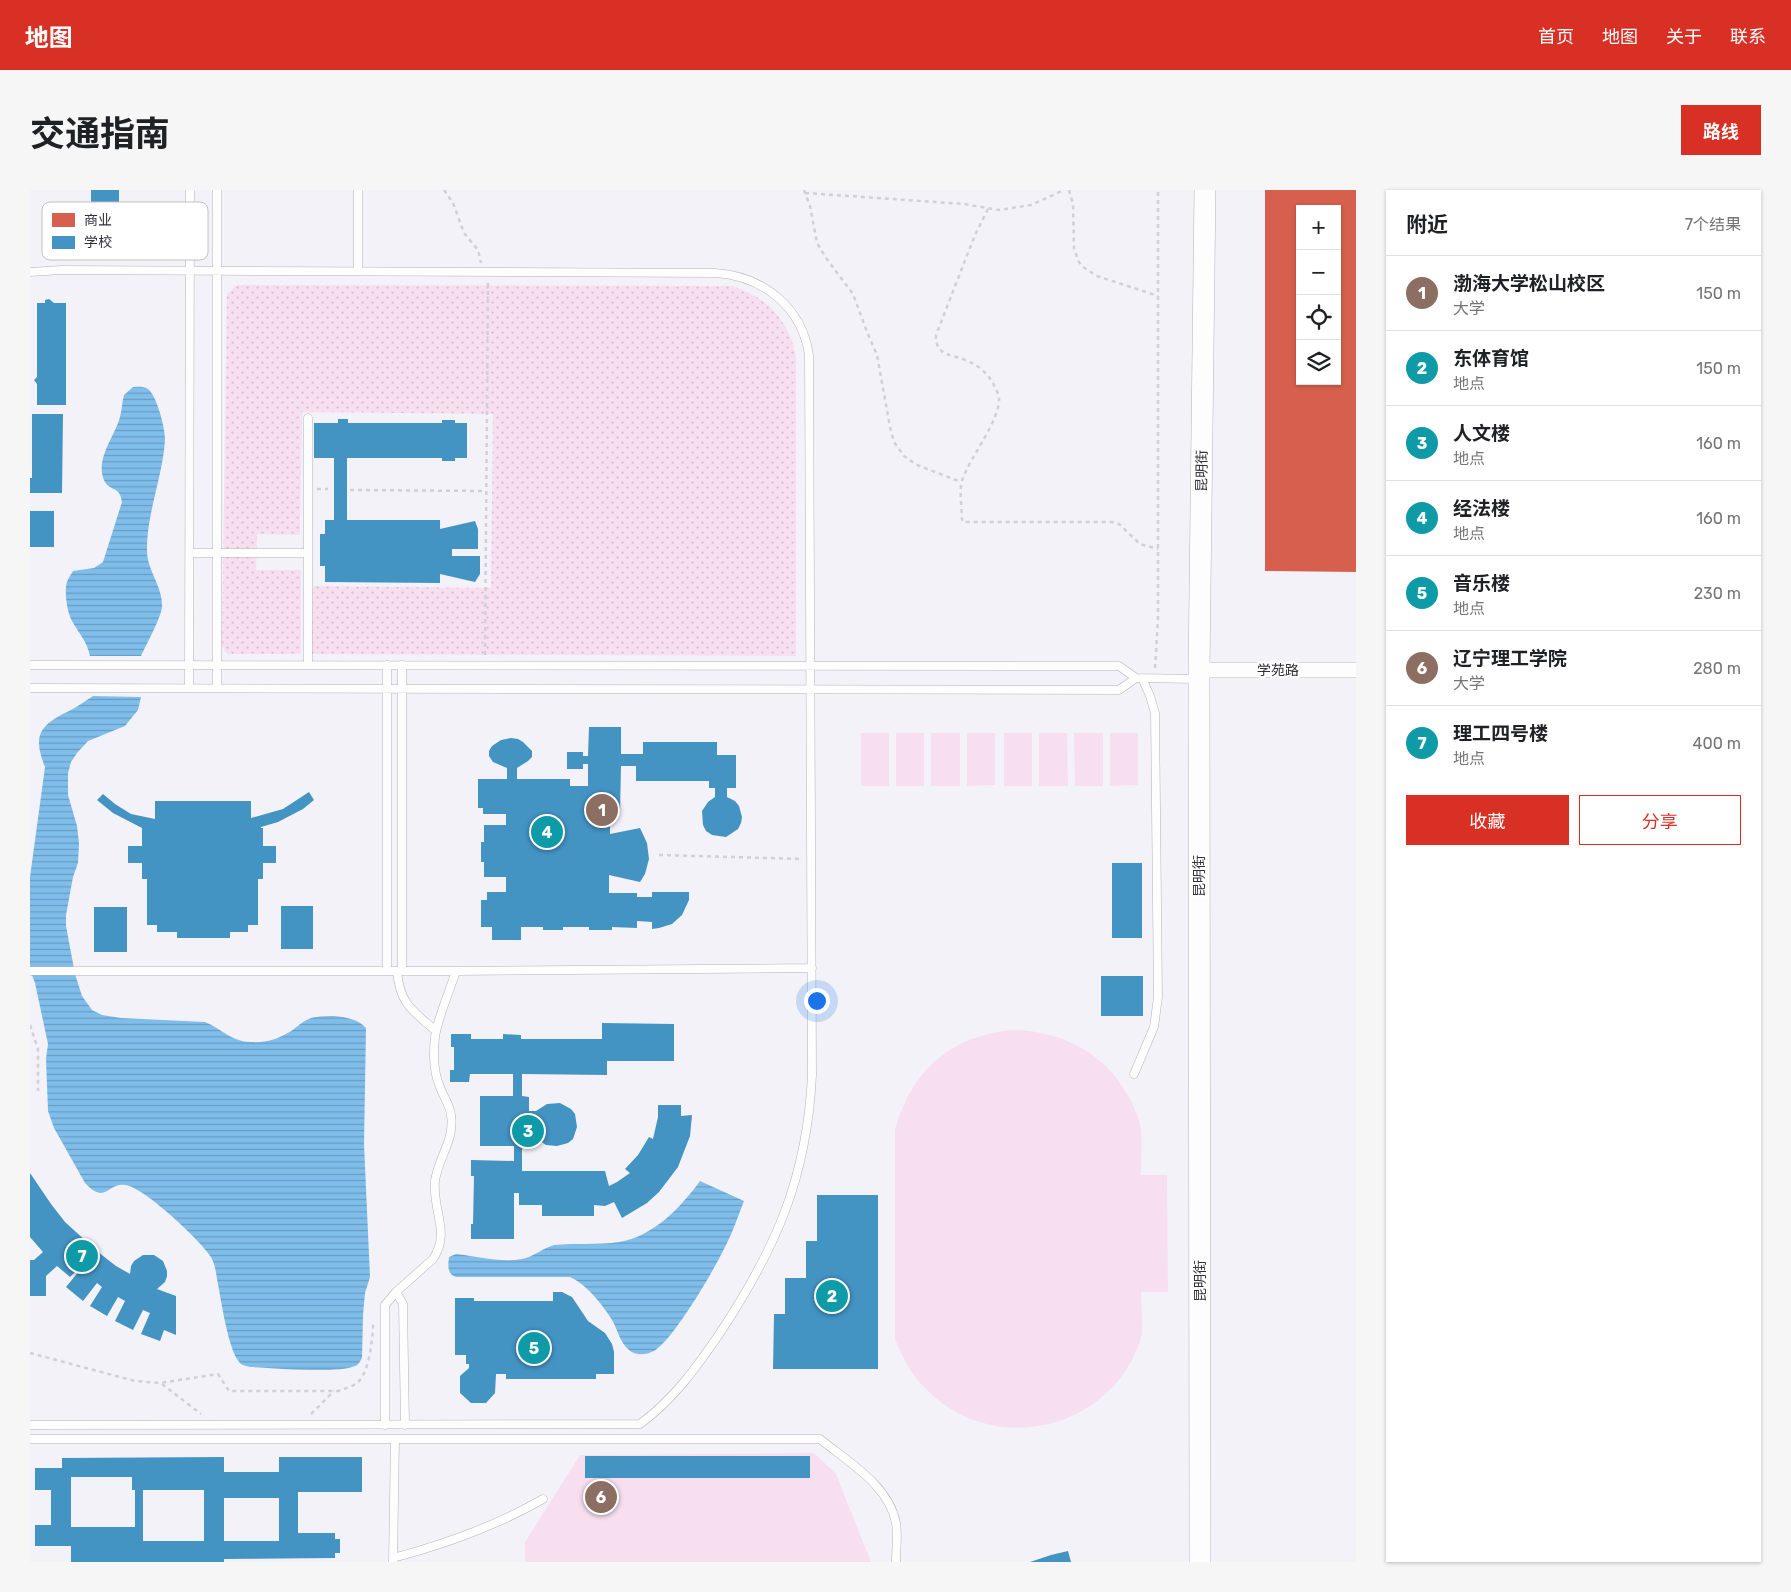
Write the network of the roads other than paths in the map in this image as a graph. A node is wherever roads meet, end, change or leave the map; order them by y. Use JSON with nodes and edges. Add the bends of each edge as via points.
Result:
{"nodes":[{"id":1,"x":217,"y":190,"type":"edge"},
{"id":2,"x":358,"y":190,"type":"edge"},
{"id":3,"x":1205,"y":190,"type":"edge"},
{"id":4,"x":190,"y":260,"type":"edge"},
{"id":5,"x":190,"y":270,"type":"junction"},
{"id":6,"x":217,"y":270,"type":"junction"},
{"id":7,"x":358,"y":271,"type":"junction"},
{"id":8,"x":30,"y":272,"type":"edge"},
{"id":9,"x":308,"y":418,"type":"dead end"},
{"id":10,"x":190,"y":553,"type":"junction"},
{"id":11,"x":217,"y":553,"type":"junction"},
{"id":12,"x":308,"y":553,"type":"junction"},
{"id":13,"x":30,"y":665,"type":"edge"},
{"id":14,"x":190,"y":665,"type":"junction"},
{"id":15,"x":217,"y":665,"type":"junction"},
{"id":16,"x":308,"y":665,"type":"junction"},
{"id":17,"x":387,"y":665,"type":"junction"},
{"id":18,"x":402,"y":665,"type":"junction"},
{"id":19,"x":810,"y":666,"type":"junction"},
{"id":20,"x":1356,"y":670,"type":"edge"},
{"id":21,"x":1199,"y":674,"type":"junction"},
{"id":22,"x":1139,"y":678,"type":"junction"},
{"id":23,"x":30,"y":688,"type":"edge"},
{"id":24,"x":190,"y":688,"type":"junction"},
{"id":25,"x":217,"y":688,"type":"junction"},
{"id":26,"x":387,"y":689,"type":"junction"},
{"id":27,"x":402,"y":689,"type":"junction"},
{"id":28,"x":810,"y":689,"type":"junction"},
{"id":29,"x":812,"y":968,"type":"junction"},
{"id":30,"x":30,"y":971,"type":"edge"},
{"id":31,"x":387,"y":972,"type":"junction"},
{"id":32,"x":400,"y":972,"type":"junction"},
{"id":33,"x":456,"y":972,"type":"junction"},
{"id":34,"x":436,"y":1031,"type":"junction"},
{"id":35,"x":1134,"y":1074,"type":"dead end"},
{"id":36,"x":396,"y":1292,"type":"junction"},
{"id":37,"x":30,"y":1424,"type":"edge"},
{"id":38,"x":386,"y":1425,"type":"junction"},
{"id":39,"x":405,"y":1425,"type":"junction"},
{"id":40,"x":30,"y":1439,"type":"edge"},
{"id":41,"x":395,"y":1439,"type":"junction"},
{"id":42,"x":543,"y":1499,"type":"dead end"},
{"id":43,"x":393,"y":1560,"type":"edge"},
{"id":44,"x":896,"y":1562,"type":"edge"},
{"id":45,"x":1200,"y":1562,"type":"edge"}],
"edges":[{"from":1,"to":6,"type":"lane"},
{"from":2,"to":7,"type":"lane"},
{"from":3,"to":21,"type":"street","name":"昆明街"},
{"from":4,"to":5,"type":"lane"},
{"from":5,"to":6,"type":"lane"},
{"from":5,"to":8,"type":"lane"},
{"from":5,"to":10,"type":"lane"},
{"from":6,"to":7,"type":"lane"},
{"from":6,"to":11,"type":"lane"},
{"from":7,"to":19,"type":"lane","via":[[727,274],[760,284],[775,295],[805,336],[809,355]]},
{"from":9,"to":12,"type":"lane"},
{"from":10,"to":11,"type":"lane"},
{"from":10,"to":14,"type":"lane"},
{"from":11,"to":12,"type":"lane"},
{"from":11,"to":15,"type":"lane"},
{"from":12,"to":16,"type":"lane"},
{"from":13,"to":14,"type":"lane"},
{"from":14,"to":15,"type":"lane"},
{"from":14,"to":24,"type":"lane"},
{"from":15,"to":16,"type":"lane"},
{"from":15,"to":25,"type":"lane"},
{"from":16,"to":17,"type":"lane"},
{"from":17,"to":18,"type":"lane"},
{"from":17,"to":26,"type":"lane"},
{"from":18,"to":19,"type":"lane"},
{"from":18,"to":27,"type":"lane"},
{"from":19,"to":22,"type":"lane","via":[[1119,666]]},
{"from":19,"to":28,"type":"lane"},
{"from":20,"to":21,"type":"street","name":"学苑路"},
{"from":21,"to":22,"type":"lane"},
{"from":21,"to":45,"type":"street","name":"昆明街"},
{"from":22,"to":28,"type":"lane","via":[[1119,690]]},
{"from":22,"to":35,"type":"lane","via":[[1150,696],[1154,713],[1158,997],[1154,1027]]},
{"from":23,"to":24,"type":"lane"},
{"from":24,"to":25,"type":"lane"},
{"from":25,"to":26,"type":"lane"},
{"from":26,"to":27,"type":"lane"},
{"from":26,"to":31,"type":"lane"},
{"from":27,"to":28,"type":"lane"},
{"from":27,"to":32,"type":"lane"},
{"from":28,"to":29,"type":"lane"},
{"from":29,"to":33,"type":"lane"},
{"from":29,"to":39,"type":"lane","via":[[811,1099],[793,1190],[777,1232],[751,1282],[697,1368],[676,1393],[640,1424]]},
{"from":30,"to":31,"type":"lane"},
{"from":31,"to":32,"type":"lane"},
{"from":32,"to":33,"type":"lane"},
{"from":32,"to":34,"type":"lane","via":[[400,989],[407,1006]]},
{"from":33,"to":34,"type":"lane"},
{"from":34,"to":36,"type":"lane","via":[[436,1076],[450,1110],[452,1126],[450,1141],[435,1181],[442,1239],[433,1259]]},
{"from":36,"to":38,"type":"lane","via":[[385,1305]]},
{"from":36,"to":39,"type":"lane","via":[[403,1304]]},
{"from":37,"to":38,"type":"lane"},
{"from":38,"to":39,"type":"lane"},
{"from":40,"to":41,"type":"lane"},
{"from":41,"to":43,"type":"lane"},
{"from":41,"to":44,"type":"lane","via":[[820,1439],[864,1474],[882,1493],[896,1524]]},
{"from":42,"to":43,"type":"lane","via":[[472,1534]]}]}
